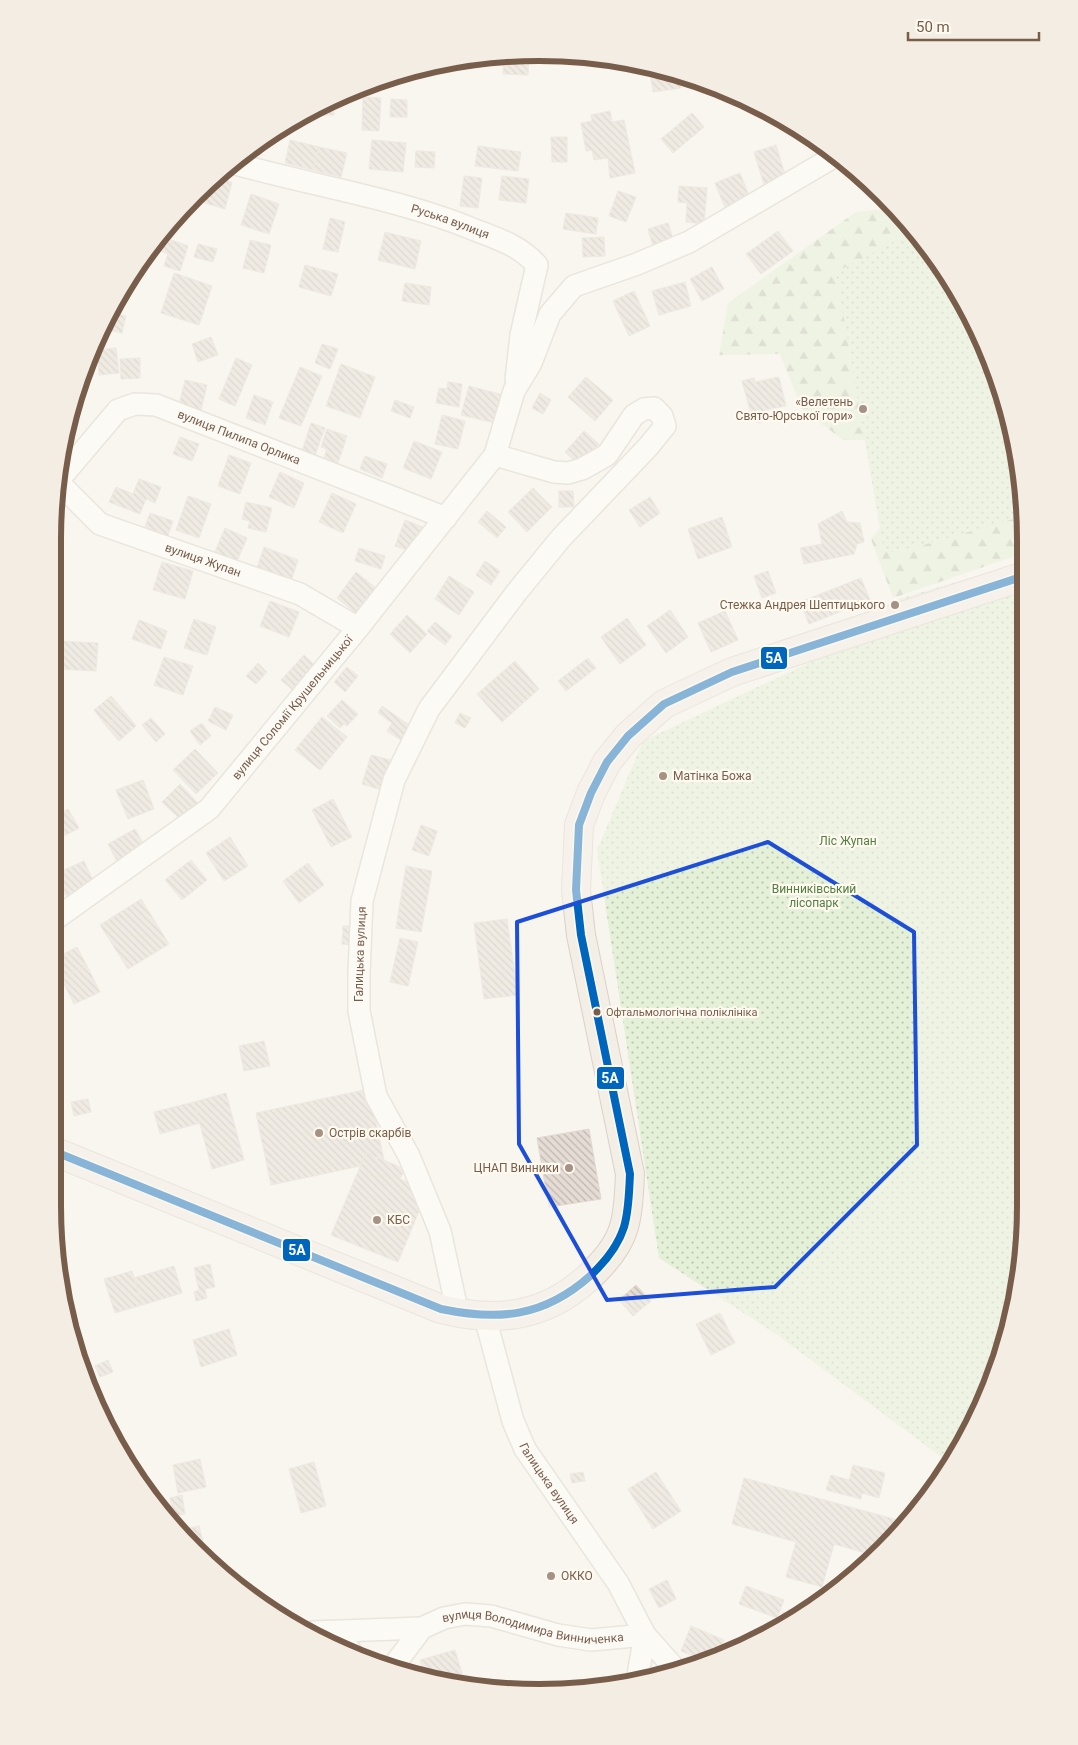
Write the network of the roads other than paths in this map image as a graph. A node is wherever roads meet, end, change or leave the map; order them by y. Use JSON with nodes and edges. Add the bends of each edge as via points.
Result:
{"nodes":[{"id":1,"x":829,"y":160,"type":"edge"},
{"id":2,"x":242,"y":165,"type":"edge"},
{"id":3,"x":514,"y":391,"type":"junction"},
{"id":4,"x":495,"y":455,"type":"junction"},
{"id":5,"x":66,"y":470,"type":"edge"},
{"id":6,"x":64,"y":488,"type":"edge"},
{"id":7,"x":446,"y":518,"type":"junction"},
{"id":8,"x":1017,"y":578,"type":"edge"},
{"id":9,"x":358,"y":628,"type":"junction"},
{"id":10,"x":61,"y":915,"type":"edge"},
{"id":11,"x":61,"y":1154,"type":"edge"},
{"id":12,"x":458,"y":1314,"type":"junction"},
{"id":13,"x":485,"y":1317,"type":"junction"},
{"id":14,"x":422,"y":1628,"type":"junction"},
{"id":15,"x":323,"y":1632,"type":"edge"},
{"id":16,"x":645,"y":1635,"type":"junction"},
{"id":17,"x":397,"y":1662,"type":"edge"},
{"id":18,"x":671,"y":1665,"type":"edge"},
{"id":19,"x":638,"y":1673,"type":"edge"}],
"edges":[{"from":1,"to":3,"type":"street","name":"вулиця Соломії Крушельницької","via":[[689,242],[574,286],[550,314],[531,363]]},
{"from":2,"to":3,"type":"street","name":"Руська вулиця","via":[[451,220],[514,245],[526,254],[537,265],[521,335]]},
{"from":3,"to":4,"type":"street","name":"вулиця Соломії Крушельницької"},
{"from":4,"to":7,"type":"street","name":"вулиця Соломії Крушельницької"},
{"from":4,"to":12,"type":"street","name":"Галицька вулиця","via":[[568,473],[607,455],[634,415],[644,410],[654,408],[662,416],[665,426],[555,544],[429,709],[394,780],[362,901],[359,1011],[376,1096],[409,1156],[440,1231]]},
{"from":5,"to":7,"type":"street","name":"вулиця Пилипа Орлика","via":[[118,410],[135,404],[156,405]]},
{"from":6,"to":9,"type":"street","name":"вулиця Жупан","via":[[100,524],[300,594]]},
{"from":7,"to":9,"type":"street","name":"вулиця Соломії Крушельницької"},
{"from":8,"to":13,"type":"main road","via":[[732,672],[664,704],[628,736],[607,762],[579,825],[576,890],[581,935],[630,1174],[624,1228],[609,1256],[570,1293],[542,1308],[517,1315]]},
{"from":9,"to":10,"type":"street","name":"вулиця Соломії Крушельницької","via":[[209,809]]},
{"from":11,"to":12,"type":"main road","via":[[413,1299]]},
{"from":12,"to":13,"type":"main road"},
{"from":13,"to":16,"type":"street","name":"Галицька вулиця","via":[[513,1421],[525,1449],[618,1583]]},
{"from":14,"to":15,"type":"street","name":"вулиця Володимира Винниченка"},
{"from":14,"to":16,"type":"street","name":"вулиця Володимира Винниченка","via":[[444,1618],[465,1614],[491,1616],[558,1635],[591,1640]]},
{"from":14,"to":17,"type":"street","name":"вулиця Володимира Винниченка"},
{"from":16,"to":18,"type":"street","name":"Галицька вулиця"},
{"from":16,"to":19,"type":"street"}]}
